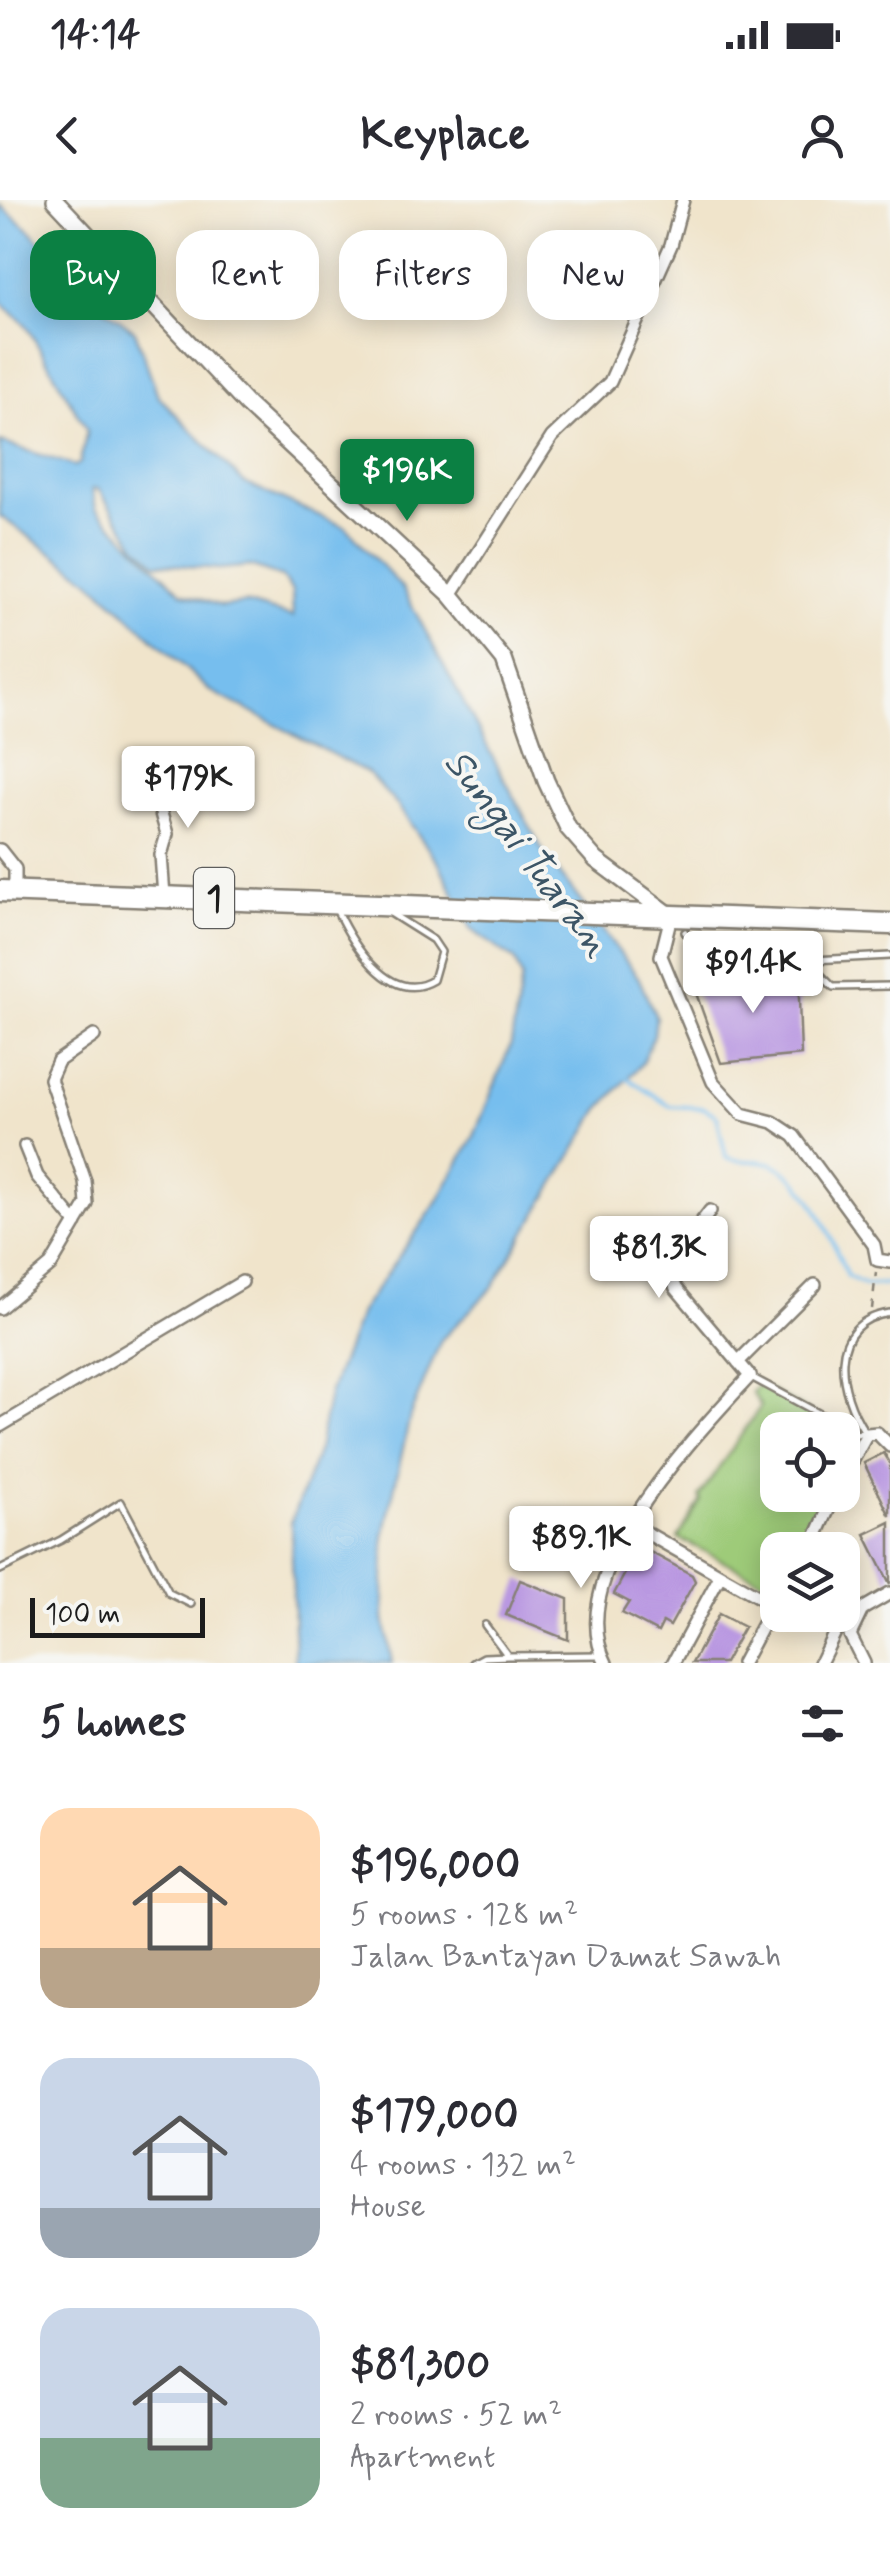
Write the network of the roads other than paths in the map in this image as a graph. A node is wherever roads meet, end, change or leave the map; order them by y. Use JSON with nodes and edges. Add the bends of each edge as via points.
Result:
{"nodes":[{"id":1,"x":55,"y":200,"type":"edge"},
{"id":2,"x":683,"y":200,"type":"edge"},
{"id":3,"x":451,"y":596,"type":"junction"},
{"id":4,"x":171,"y":762,"type":"dead end"},
{"id":5,"x":0,"y":850,"type":"edge"},
{"id":6,"x":7,"y":891,"type":"edge"},
{"id":7,"x":164,"y":896,"type":"junction"},
{"id":8,"x":333,"y":902,"type":"junction"},
{"id":9,"x":387,"y":902,"type":"junction"},
{"id":10,"x":671,"y":916,"type":"junction"},
{"id":11,"x":890,"y":924,"type":"edge"},
{"id":12,"x":685,"y":932,"type":"dead end"},
{"id":13,"x":890,"y":956,"type":"edge"},
{"id":14,"x":809,"y":962,"type":"junction"},
{"id":15,"x":890,"y":986,"type":"edge"},
{"id":16,"x":94,"y":1036,"type":"dead end"},
{"id":17,"x":24,"y":1146,"type":"dead end"},
{"id":18,"x":710,"y":1211,"type":"dead end"},
{"id":19,"x":76,"y":1223,"type":"junction"},
{"id":20,"x":883,"y":1261,"type":"edge"},
{"id":21,"x":242,"y":1282,"type":"dead end"},
{"id":22,"x":815,"y":1285,"type":"dead end"},
{"id":23,"x":0,"y":1308,"type":"edge"},
{"id":24,"x":890,"y":1313,"type":"edge"},
{"id":25,"x":738,"y":1362,"type":"junction"},
{"id":26,"x":750,"y":1376,"type":"junction"},
{"id":27,"x":0,"y":1426,"type":"edge"},
{"id":28,"x":864,"y":1437,"type":"junction"},
{"id":29,"x":860,"y":1445,"type":"edge"},
{"id":30,"x":890,"y":1446,"type":"edge"},
{"id":31,"x":631,"y":1524,"type":"junction"},
{"id":32,"x":0,"y":1570,"type":"edge"},
{"id":33,"x":720,"y":1576,"type":"junction"},
{"id":34,"x":890,"y":1593,"type":"edge"},
{"id":35,"x":760,"y":1596,"type":"edge"},
{"id":36,"x":191,"y":1604,"type":"dead end"},
{"id":37,"x":868,"y":1605,"type":"junction"},
{"id":38,"x":860,"y":1608,"type":"edge"},
{"id":39,"x":486,"y":1625,"type":"dead end"},
{"id":40,"x":760,"y":1631,"type":"edge"},
{"id":41,"x":831,"y":1632,"type":"edge"},
{"id":42,"x":505,"y":1658,"type":"edge"},
{"id":43,"x":604,"y":1659,"type":"edge"},
{"id":44,"x":537,"y":1660,"type":"edge"},
{"id":45,"x":473,"y":1663,"type":"edge"},
{"id":46,"x":673,"y":1663,"type":"edge"},
{"id":47,"x":742,"y":1663,"type":"edge"},
{"id":48,"x":820,"y":1663,"type":"edge"},
{"id":49,"x":864,"y":1663,"type":"edge"}],
"edges":[{"from":1,"to":3,"type":"street","via":[[247,404]]},
{"from":2,"to":3,"type":"street","via":[[610,382],[552,437]]},
{"from":3,"to":10,"type":"street","via":[[504,660],[568,828],[596,860]]},
{"from":4,"to":7,"type":"street","via":[[160,810],[167,834]]},
{"from":5,"to":6,"type":"street","via":[[15,869]]},
{"from":6,"to":7,"type":"highway","number":"1"},
{"from":7,"to":8,"type":"highway","number":"1"},
{"from":8,"to":9,"type":"highway","number":"1"},
{"from":8,"to":9,"type":"lane","via":[[353,946],[380,972],[424,986],[433,980],[441,952],[388,913]]},
{"from":9,"to":10,"type":"highway","number":"1"},
{"from":10,"to":11,"type":"highway","number":"1"},
{"from":10,"to":20,"type":"street","via":[[661,956],[714,1082],[742,1114],[794,1136]]},
{"from":12,"to":14,"type":"lane","via":[[708,963]]},
{"from":13,"to":14,"type":"lane"},
{"from":14,"to":15,"type":"lane","via":[[833,987]]},
{"from":16,"to":19,"type":"street","via":[[58,1061],[50,1079],[88,1195]]},
{"from":17,"to":19,"type":"street","via":[[31,1167]]},
{"from":18,"to":25,"type":"street","via":[[670,1275]]},
{"from":19,"to":23,"type":"street","via":[[51,1266]]},
{"from":21,"to":27,"type":"street"},
{"from":22,"to":25,"type":"street"},
{"from":24,"to":28,"type":"lane","via":[[872,1315],[846,1344],[847,1404]]},
{"from":25,"to":26,"type":"street"},
{"from":26,"to":28,"type":"lane"},
{"from":26,"to":31,"type":"street","via":[[655,1482]]},
{"from":28,"to":29,"type":"street"},
{"from":28,"to":30,"type":"street","via":[[876,1433]]},
{"from":31,"to":33,"type":"street"},
{"from":31,"to":43,"type":"street","via":[[599,1601]]},
{"from":32,"to":36,"type":"lane","via":[[121,1502],[170,1592]]},
{"from":33,"to":35,"type":"street"},
{"from":33,"to":46,"type":"street"},
{"from":34,"to":37,"type":"street"},
{"from":37,"to":38,"type":"street"},
{"from":37,"to":49,"type":"street","via":[[850,1635]]},
{"from":39,"to":42,"type":"lane"},
{"from":40,"to":47,"type":"street"},
{"from":41,"to":48,"type":"street"},
{"from":42,"to":44,"type":"lane"},
{"from":42,"to":45,"type":"lane","via":[[484,1656]]},
{"from":43,"to":44,"type":"lane"}]}
